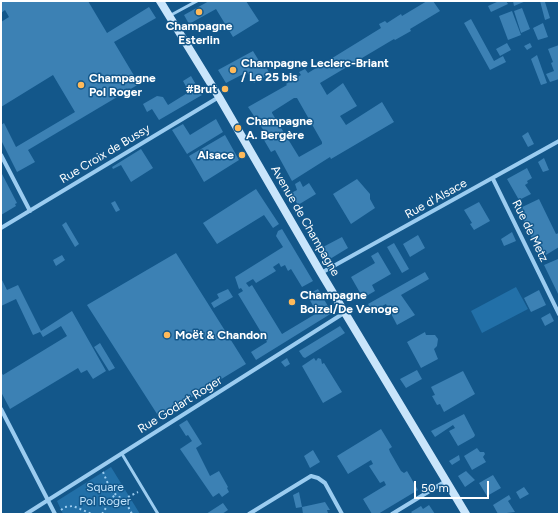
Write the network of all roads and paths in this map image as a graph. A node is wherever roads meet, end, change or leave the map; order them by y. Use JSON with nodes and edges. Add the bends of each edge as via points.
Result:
{"nodes":[{"id":1,"x":160,"y":1,"type":"edge"},
{"id":2,"x":197,"y":1,"type":"edge"},
{"id":3,"x":169,"y":16,"type":"junction"},
{"id":4,"x":219,"y":97,"type":"junction"},
{"id":5,"x":559,"y":141,"type":"edge"},
{"id":6,"x":1,"y":155,"type":"edge"},
{"id":7,"x":494,"y":179,"type":"junction"},
{"id":8,"x":30,"y":211,"type":"junction"},
{"id":9,"x":1,"y":228,"type":"edge"},
{"id":10,"x":322,"y":273,"type":"junction"},
{"id":11,"x":345,"y":312,"type":"junction"},
{"id":12,"x":559,"y":314,"type":"edge"},
{"id":13,"x":1,"y":409,"type":"edge"},
{"id":14,"x":122,"y":454,"type":"junction"},
{"id":15,"x":101,"y":467,"type":"junction"},
{"id":16,"x":446,"y":481,"type":"junction"},
{"id":17,"x":143,"y":489,"type":"junction"},
{"id":18,"x":115,"y":494,"type":"junction"},
{"id":19,"x":48,"y":500,"type":"junction"},
{"id":20,"x":125,"y":501,"type":"junction"},
{"id":21,"x":26,"y":514,"type":"edge"},
{"id":22,"x":55,"y":514,"type":"edge"},
{"id":23,"x":92,"y":514,"type":"edge"},
{"id":24,"x":102,"y":514,"type":"edge"},
{"id":25,"x":132,"y":514,"type":"edge"},
{"id":26,"x":158,"y":514,"type":"edge"},
{"id":27,"x":249,"y":514,"type":"edge"},
{"id":28,"x":342,"y":514,"type":"edge"},
{"id":29,"x":392,"y":514,"type":"edge"},
{"id":30,"x":466,"y":514,"type":"edge"}],
"edges":[{"from":1,"to":3,"type":"main road","name":"Avenue de Champagne"},
{"from":2,"to":3,"type":"lane"},
{"from":3,"to":4,"type":"main road","name":"Avenue de Champagne"},
{"from":4,"to":8,"type":"street","name":"Rue Croix de Bussy"},
{"from":4,"to":10,"type":"main road","name":"Avenue de Champagne"},
{"from":5,"to":7,"type":"street","name":"Rue d'Alsace"},
{"from":6,"to":8,"type":"street"},
{"from":7,"to":10,"type":"street","name":"Rue d'Alsace"},
{"from":7,"to":12,"type":"street","name":"Rue de Metz"},
{"from":8,"to":9,"type":"street","name":"Rue Croix de Bussy"},
{"from":10,"to":11,"type":"main road","name":"Avenue de Champagne"},
{"from":11,"to":14,"type":"street","name":"Rue Godart Roger"},
{"from":11,"to":16,"type":"main road","name":"Avenue de Champagne"},
{"from":13,"to":19,"type":"street"},
{"from":14,"to":15,"type":"street","name":"Rue Godart Roger"},
{"from":14,"to":17,"type":"lane"},
{"from":15,"to":18,"type":"path","via":[[111,491]]},
{"from":15,"to":19,"type":"street","name":"Rue Godart Roger"},
{"from":16,"to":29,"type":"street"},
{"from":16,"to":30,"type":"main road","name":"Avenue de Champagne"},
{"from":17,"to":20,"type":"path"},
{"from":17,"to":26,"type":"lane"},
{"from":18,"to":20,"type":"path"},
{"from":18,"to":24,"type":"path"},
{"from":19,"to":21,"type":"street","name":"Rue Godart Roger"},
{"from":19,"to":22,"type":"street"},
{"from":20,"to":25,"type":"path"},
{"from":22,"to":23,"type":"path","via":[[65,507],[73,506]]},
{"from":27,"to":28,"type":"street","via":[[311,476],[325,483]]}]}
